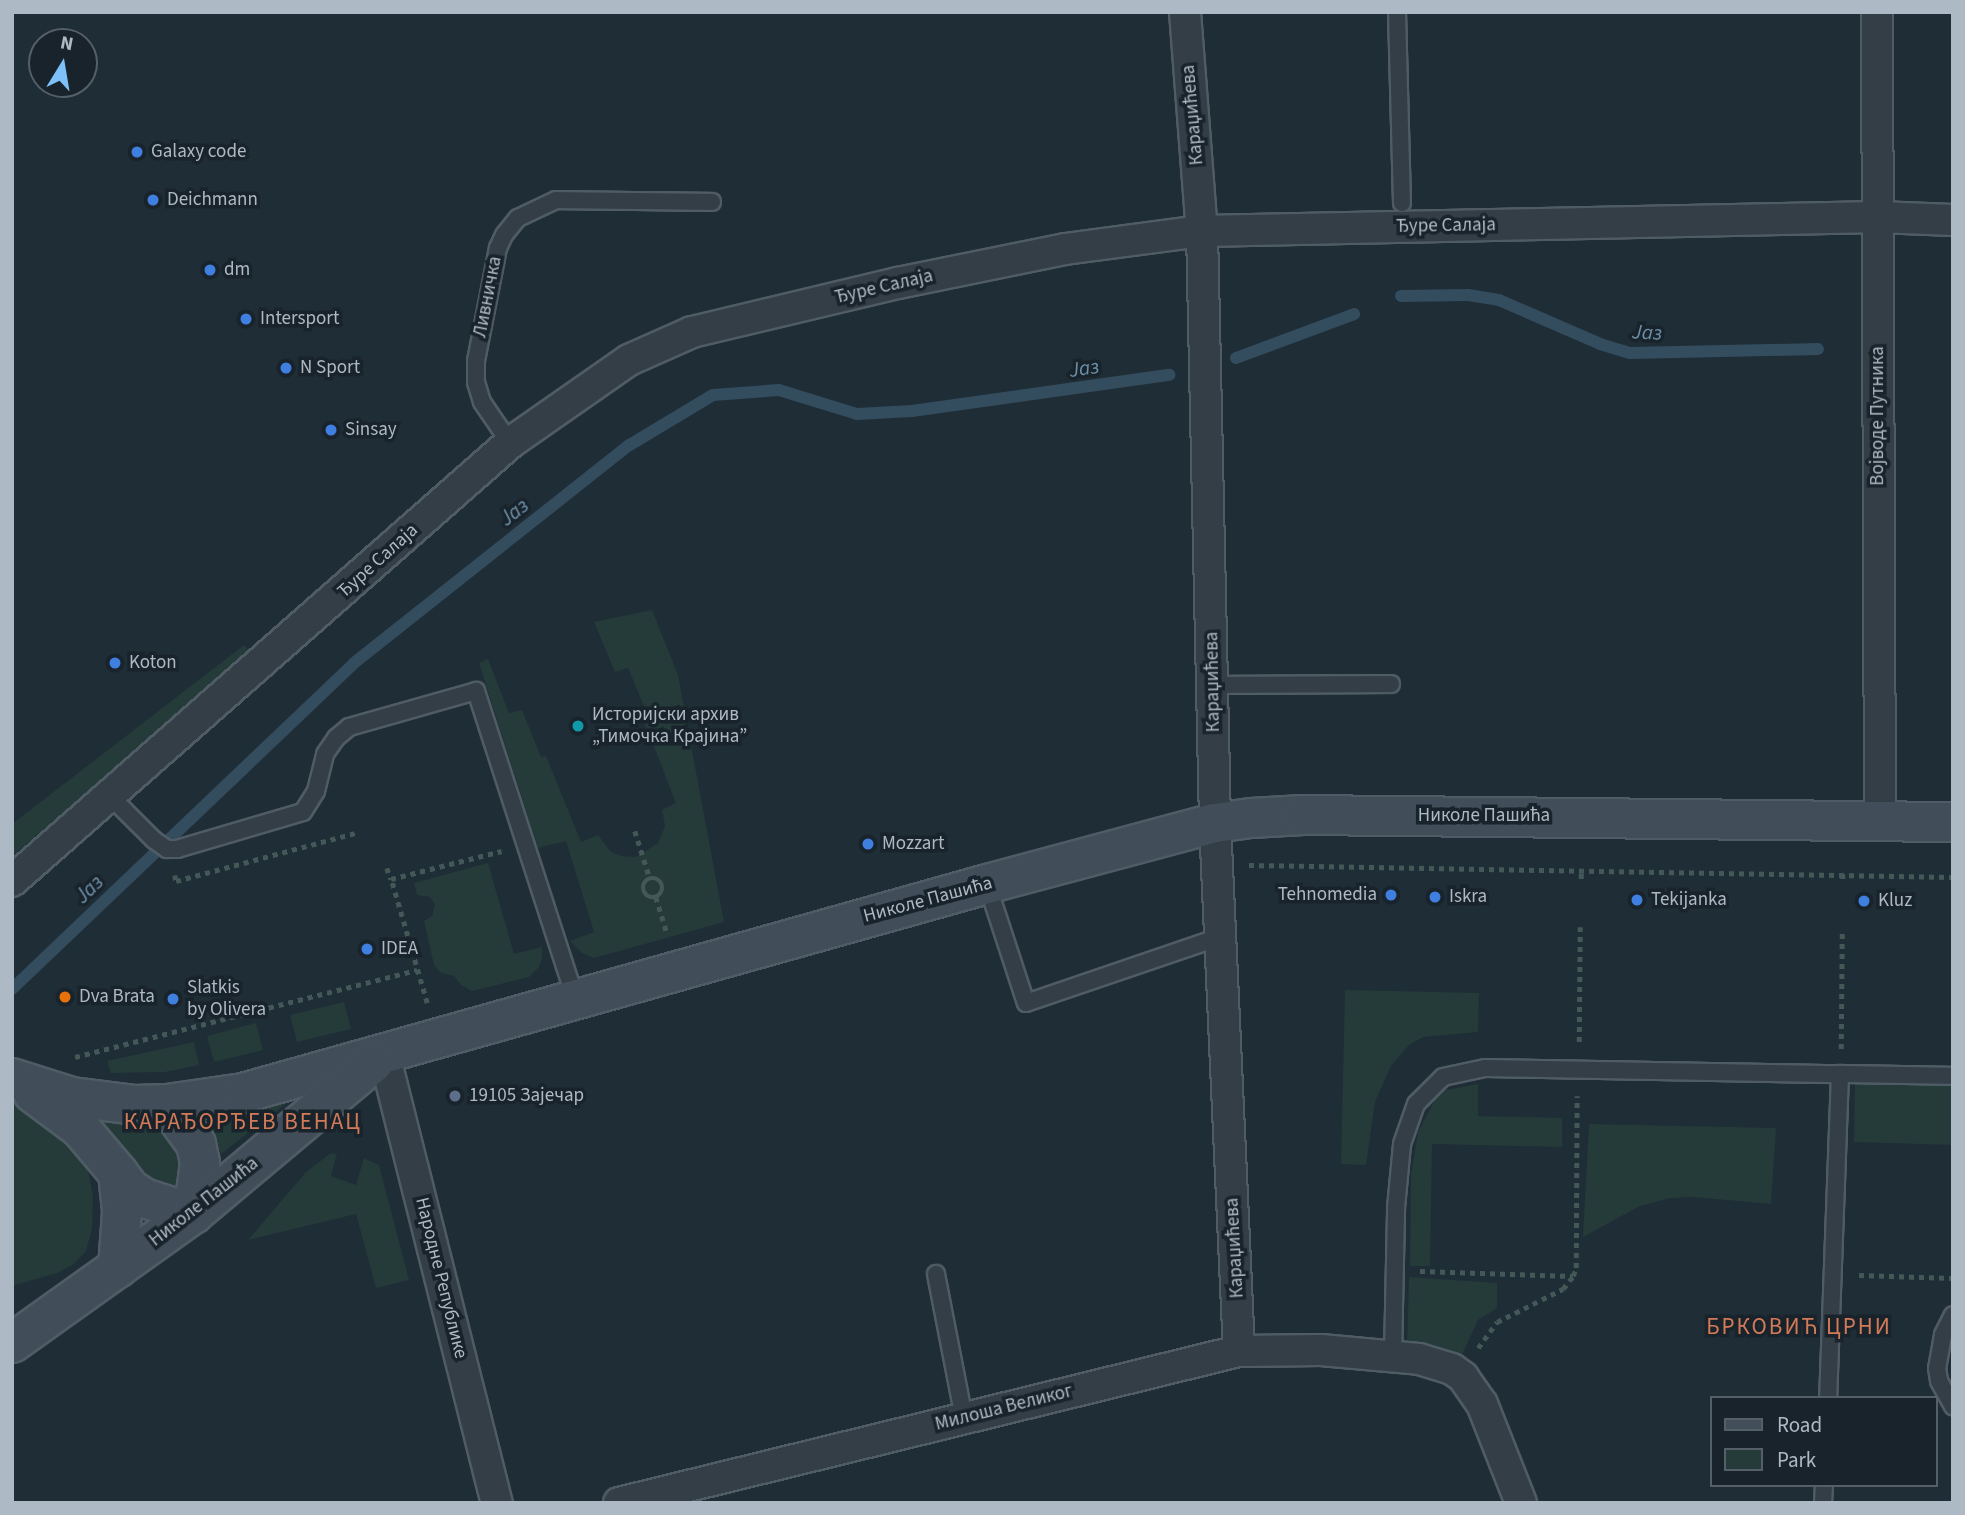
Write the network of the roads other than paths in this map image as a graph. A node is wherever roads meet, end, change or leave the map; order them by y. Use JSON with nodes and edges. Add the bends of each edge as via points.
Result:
{"nodes":[{"id":1,"x":1185,"y":12,"type":"edge"},
{"id":2,"x":1397,"y":12,"type":"edge"},
{"id":3,"x":1877,"y":12,"type":"edge"},
{"id":4,"x":712,"y":202,"type":"dead end"},
{"id":5,"x":1402,"y":203,"type":"dead end"},
{"id":6,"x":1878,"y":217,"type":"junction"},
{"id":7,"x":1953,"y":220,"type":"edge"},
{"id":8,"x":1202,"y":231,"type":"junction"},
{"id":9,"x":510,"y":443,"type":"junction"},
{"id":10,"x":1391,"y":684,"type":"dead end"},
{"id":11,"x":1213,"y":685,"type":"junction"},
{"id":12,"x":110,"y":796,"type":"junction"},
{"id":13,"x":1880,"y":820,"type":"junction"},
{"id":14,"x":1215,"y":822,"type":"junction"},
{"id":15,"x":1953,"y":822,"type":"edge"},
{"id":16,"x":12,"y":881,"type":"edge"},
{"id":17,"x":987,"y":884,"type":"junction"},
{"id":18,"x":1220,"y":937,"type":"junction"},
{"id":19,"x":575,"y":998,"type":"junction"},
{"id":20,"x":384,"y":1054,"type":"junction"},
{"id":21,"x":1840,"y":1074,"type":"junction"},
{"id":22,"x":1953,"y":1076,"type":"edge"},
{"id":23,"x":15,"y":1079,"type":"edge"},
{"id":24,"x":167,"y":1104,"type":"junction"},
{"id":25,"x":118,"y":1173,"type":"junction"},
{"id":26,"x":193,"y":1214,"type":"junction"},
{"id":27,"x":118,"y":1268,"type":"junction"},
{"id":28,"x":936,"y":1274,"type":"dead end"},
{"id":29,"x":1953,"y":1315,"type":"edge"},
{"id":30,"x":12,"y":1343,"type":"edge"},
{"id":31,"x":1239,"y":1351,"type":"junction"},
{"id":32,"x":1393,"y":1356,"type":"junction"},
{"id":33,"x":1828,"y":1396,"type":"edge"},
{"id":34,"x":1953,"y":1406,"type":"edge"},
{"id":35,"x":964,"y":1418,"type":"junction"},
{"id":36,"x":497,"y":1503,"type":"edge"},
{"id":37,"x":619,"y":1503,"type":"edge"},
{"id":38,"x":1521,"y":1503,"type":"edge"}],
"edges":[{"from":1,"to":8,"type":"street","name":"Караџићева"},
{"from":2,"to":5,"type":"lane"},
{"from":3,"to":6,"type":"street","name":"Војводе Путника"},
{"from":4,"to":9,"type":"lane","name":"Ливничка","via":[[556,200],[533,208],[504,235],[476,361],[476,382],[482,402]]},
{"from":6,"to":7,"type":"street","name":"Ђуре Салаја"},
{"from":6,"to":8,"type":"street","name":"Ђуре Салаја"},
{"from":6,"to":13,"type":"street","name":"Војводе Путника"},
{"from":8,"to":9,"type":"street","name":"Ђуре Салаја","via":[[1065,249],[692,332],[629,360]]},
{"from":8,"to":11,"type":"street","name":"Караџићева"},
{"from":9,"to":12,"type":"street","name":"Ђуре Салаја"},
{"from":10,"to":11,"type":"lane"},
{"from":11,"to":14,"type":"street","name":"Караџићева"},
{"from":12,"to":16,"type":"street","name":"Ђуре Салаја"},
{"from":12,"to":19,"type":"lane","via":[[161,845],[177,849],[303,812],[316,791],[325,754],[349,727],[476,691]]},
{"from":13,"to":14,"type":"street","name":"Николе Пашића","via":[[1303,815]]},
{"from":13,"to":15,"type":"street","name":"Николе Пашића"},
{"from":14,"to":17,"type":"street","name":"Николе Пашића"},
{"from":14,"to":18,"type":"street","name":"Караџићева"},
{"from":17,"to":18,"type":"lane","via":[[1026,1003]]},
{"from":17,"to":19,"type":"street","name":"Николе Пашића"},
{"from":18,"to":31,"type":"street","name":"Караџићева"},
{"from":19,"to":20,"type":"street","name":"Николе Пашића"},
{"from":20,"to":24,"type":"street","via":[[243,1093]]},
{"from":20,"to":26,"type":"street","name":"Николе Пашића"},
{"from":20,"to":36,"type":"street","name":"Народне Републике"},
{"from":21,"to":22,"type":"lane"},
{"from":21,"to":32,"type":"lane","via":[[1485,1068],[1443,1077],[1416,1104],[1402,1144]]},
{"from":21,"to":33,"type":"lane"},
{"from":23,"to":24,"type":"street","via":[[98,1101]]},
{"from":23,"to":25,"type":"street","via":[[80,1128]]},
{"from":24,"to":26,"type":"street","via":[[196,1144],[200,1163]]},
{"from":25,"to":26,"type":"street","via":[[144,1198]]},
{"from":25,"to":27,"type":"street","via":[[122,1212]]},
{"from":26,"to":27,"type":"street","name":"Николе Пашића"},
{"from":27,"to":30,"type":"street","name":"Николе Пашића"},
{"from":28,"to":35,"type":"lane"},
{"from":29,"to":34,"type":"lane","via":[[1942,1335],[1937,1368]]},
{"from":31,"to":32,"type":"street","name":"Милоша Великог","via":[[1321,1350]]},
{"from":31,"to":35,"type":"street","name":"Милоша Великог"},
{"from":32,"to":38,"type":"street","name":"Милоша Великог","via":[[1440,1364],[1462,1377],[1489,1418]]},
{"from":35,"to":37,"type":"street","name":"Милоша Великог"}]}
